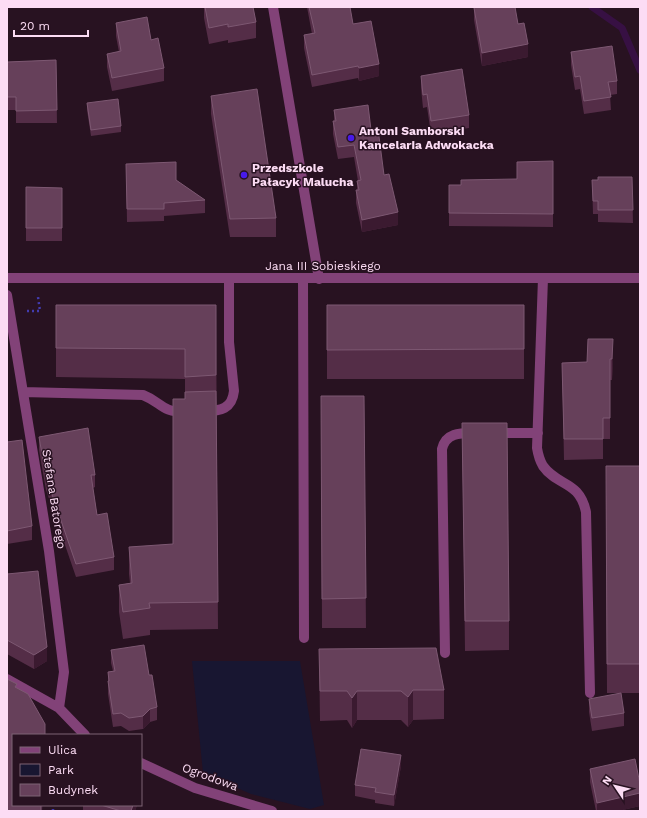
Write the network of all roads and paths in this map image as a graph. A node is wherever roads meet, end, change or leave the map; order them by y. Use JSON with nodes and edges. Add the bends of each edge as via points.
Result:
{"nodes":[{"id":1,"x":273,"y":7,"type":"edge"},
{"id":2,"x":7,"y":278,"type":"edge"},
{"id":3,"x":229,"y":278,"type":"junction"},
{"id":4,"x":543,"y":278,"type":"junction"},
{"id":5,"x":640,"y":278,"type":"edge"},
{"id":6,"x":303,"y":279,"type":"junction"},
{"id":7,"x":319,"y":279,"type":"junction"},
{"id":8,"x":7,"y":295,"type":"edge"},
{"id":9,"x":38,"y":297,"type":"dead end"},
{"id":10,"x":22,"y":311,"type":"dead end"},
{"id":11,"x":23,"y":392,"type":"junction"},
{"id":12,"x":538,"y":433,"type":"junction"},
{"id":13,"x":304,"y":638,"type":"dead end"},
{"id":14,"x":445,"y":654,"type":"dead end"},
{"id":15,"x":7,"y":678,"type":"edge"},
{"id":16,"x":590,"y":693,"type":"dead end"},
{"id":17,"x":59,"y":708,"type":"junction"},
{"id":18,"x":84,"y":734,"type":"edge"},
{"id":19,"x":142,"y":763,"type":"edge"},
{"id":20,"x":272,"y":811,"type":"edge"}],
"edges":[{"from":1,"to":7,"type":"street"},
{"from":2,"to":3,"type":"street","name":"Jana III Sobieskiego"},
{"from":3,"to":6,"type":"street","name":"Jana III Sobieskiego"},
{"from":3,"to":11,"type":"street","via":[[228,342],[234,391],[231,404],[225,409],[172,412],[142,395]]},
{"from":4,"to":5,"type":"street","name":"Jana III Sobieskiego"},
{"from":4,"to":7,"type":"street","name":"Jana III Sobieskiego"},
{"from":4,"to":12,"type":"street"},
{"from":6,"to":7,"type":"street","name":"Jana III Sobieskiego"},
{"from":6,"to":13,"type":"street"},
{"from":8,"to":11,"type":"street","name":"Stefana Batorego"},
{"from":9,"to":10,"type":"path","via":[[40,312]]},
{"from":11,"to":17,"type":"street","name":"Stefana Batorego","via":[[49,551],[64,672]]},
{"from":12,"to":14,"type":"street","via":[[459,432],[447,437],[443,443]]},
{"from":12,"to":16,"type":"street","via":[[537,448],[543,466],[579,494],[584,502]]},
{"from":15,"to":17,"type":"street"},
{"from":17,"to":18,"type":"street"},
{"from":19,"to":20,"type":"street","name":"Ogrodowa","via":[[195,788]]}]}
